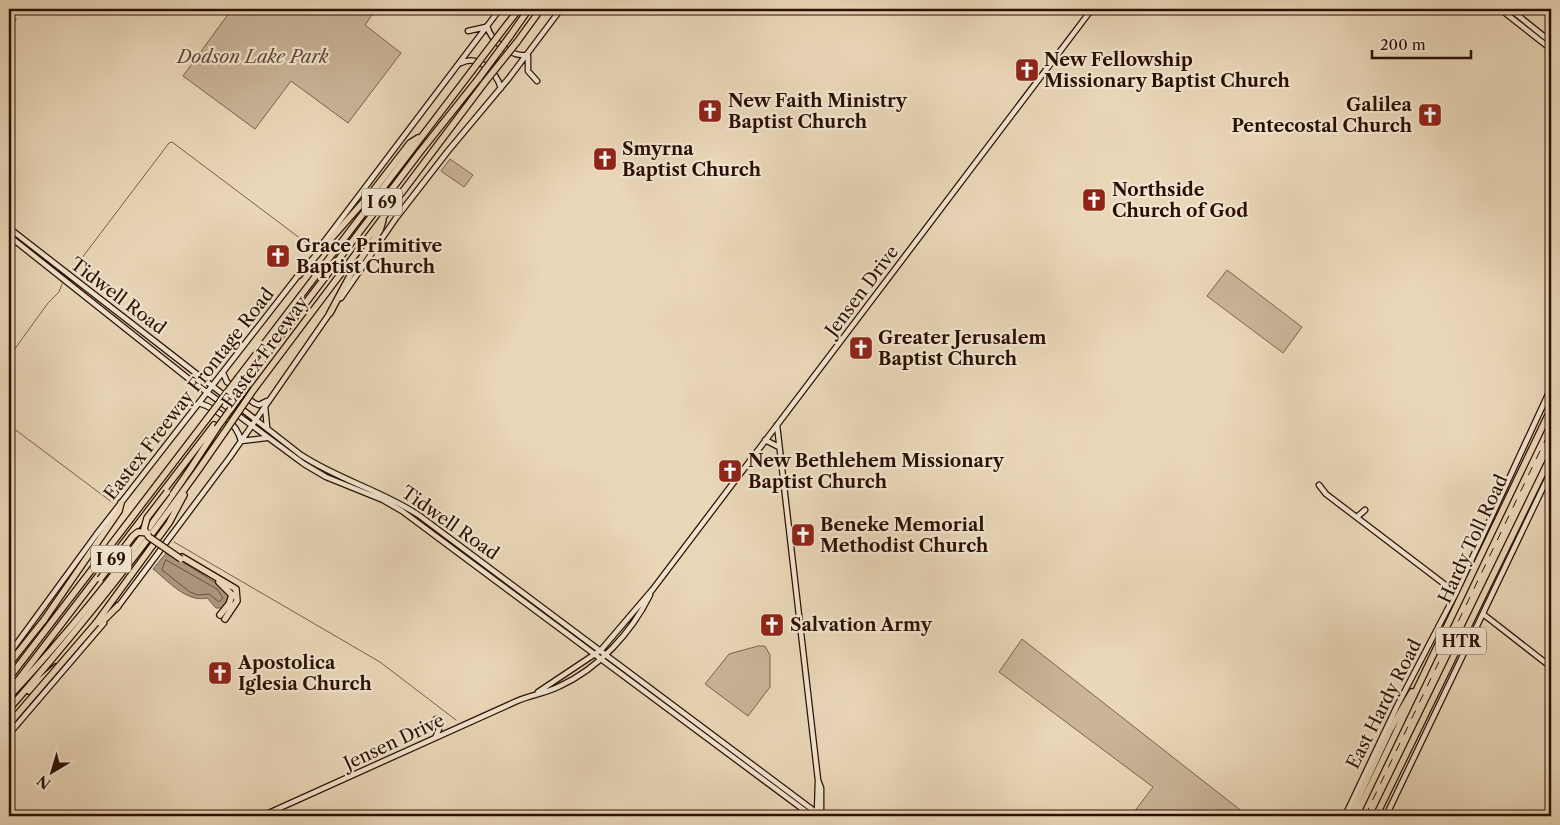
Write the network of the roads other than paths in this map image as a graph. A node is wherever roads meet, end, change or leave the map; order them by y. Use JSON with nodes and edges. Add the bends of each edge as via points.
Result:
{"nodes":[{"id":1,"x":14,"y":9,"type":"edge"},
{"id":2,"x":500,"y":9,"type":"edge"},
{"id":3,"x":518,"y":9,"type":"edge"},
{"id":4,"x":529,"y":9,"type":"edge"},
{"id":5,"x":541,"y":9,"type":"edge"},
{"id":6,"x":561,"y":9,"type":"edge"},
{"id":7,"x":1092,"y":9,"type":"edge"},
{"id":8,"x":1500,"y":9,"type":"edge"},
{"id":9,"x":1510,"y":9,"type":"edge"},
{"id":10,"x":9,"y":12,"type":"edge"},
{"id":11,"x":1526,"y":21,"type":"junction"},
{"id":12,"x":487,"y":26,"type":"junction"},
{"id":13,"x":1522,"y":26,"type":"junction"},
{"id":14,"x":468,"y":31,"type":"dead end"},
{"id":15,"x":1551,"y":42,"type":"edge"},
{"id":16,"x":1551,"y":49,"type":"edge"},
{"id":17,"x":528,"y":53,"type":"junction"},
{"id":18,"x":461,"y":63,"type":"junction"},
{"id":19,"x":537,"y":81,"type":"dead end"},
{"id":20,"x":501,"y":88,"type":"junction"},
{"id":21,"x":422,"y":136,"type":"junction"},
{"id":22,"x":385,"y":216,"type":"junction"},
{"id":23,"x":9,"y":228,"type":"edge"},
{"id":24,"x":9,"y":236,"type":"edge"},
{"id":25,"x":47,"y":262,"type":"junction"},
{"id":26,"x":299,"y":275,"type":"junction"},
{"id":27,"x":330,"y":313,"type":"junction"},
{"id":28,"x":124,"y":317,"type":"junction"},
{"id":29,"x":119,"y":324,"type":"junction"},
{"id":30,"x":223,"y":373,"type":"junction"},
{"id":31,"x":213,"y":386,"type":"junction"},
{"id":32,"x":1551,"y":388,"type":"edge"},
{"id":33,"x":208,"y":393,"type":"junction"},
{"id":34,"x":200,"y":403,"type":"junction"},
{"id":35,"x":267,"y":403,"type":"junction"},
{"id":36,"x":1551,"y":409,"type":"edge"},
{"id":37,"x":256,"y":420,"type":"junction"},
{"id":38,"x":777,"y":425,"type":"junction"},
{"id":39,"x":216,"y":426,"type":"junction"},
{"id":40,"x":252,"y":426,"type":"junction"},
{"id":41,"x":266,"y":427,"type":"junction"},
{"id":42,"x":266,"y":438,"type":"junction"},
{"id":43,"x":765,"y":440,"type":"junction"},
{"id":44,"x":242,"y":441,"type":"junction"},
{"id":45,"x":779,"y":446,"type":"junction"},
{"id":46,"x":1551,"y":457,"type":"edge"},
{"id":47,"x":1551,"y":472,"type":"edge"},
{"id":48,"x":188,"y":486,"type":"junction"},
{"id":49,"x":1318,"y":486,"type":"dead end"},
{"id":50,"x":121,"y":503,"type":"junction"},
{"id":51,"x":1364,"y":510,"type":"dead end"},
{"id":52,"x":1356,"y":517,"type":"junction"},
{"id":53,"x":149,"y":534,"type":"junction"},
{"id":54,"x":457,"y":543,"type":"junction"},
{"id":55,"x":454,"y":548,"type":"junction"},
{"id":56,"x":489,"y":567,"type":"junction"},
{"id":57,"x":486,"y":572,"type":"junction"},
{"id":58,"x":101,"y":579,"type":"junction"},
{"id":59,"x":653,"y":589,"type":"junction"},
{"id":60,"x":518,"y":592,"type":"junction"},
{"id":61,"x":1456,"y":593,"type":"junction"},
{"id":62,"x":118,"y":606,"type":"junction"},
{"id":63,"x":1483,"y":614,"type":"junction"},
{"id":64,"x":222,"y":617,"type":"dead end"},
{"id":65,"x":568,"y":630,"type":"junction"},
{"id":66,"x":41,"y":638,"type":"junction"},
{"id":67,"x":600,"y":650,"type":"junction"},
{"id":68,"x":1436,"y":651,"type":"junction"},
{"id":69,"x":596,"y":653,"type":"junction"},
{"id":70,"x":9,"y":654,"type":"edge"},
{"id":71,"x":606,"y":654,"type":"junction"},
{"id":72,"x":601,"y":657,"type":"junction"},
{"id":73,"x":9,"y":664,"type":"edge"},
{"id":74,"x":1551,"y":667,"type":"edge"},
{"id":75,"x":9,"y":678,"type":"edge"},
{"id":76,"x":22,"y":682,"type":"junction"},
{"id":77,"x":11,"y":690,"type":"edge"},
{"id":78,"x":538,"y":692,"type":"junction"},
{"id":79,"x":9,"y":697,"type":"edge"},
{"id":80,"x":10,"y":708,"type":"edge"},
{"id":81,"x":436,"y":719,"type":"dead end"},
{"id":82,"x":9,"y":724,"type":"edge"},
{"id":83,"x":9,"y":734,"type":"edge"},
{"id":84,"x":435,"y":738,"type":"junction"},
{"id":85,"x":817,"y":815,"type":"edge"},
{"id":86,"x":262,"y":816,"type":"edge"},
{"id":87,"x":1345,"y":816,"type":"edge"},
{"id":88,"x":1350,"y":816,"type":"edge"},
{"id":89,"x":1356,"y":816,"type":"edge"},
{"id":90,"x":1376,"y":816,"type":"edge"},
{"id":91,"x":1386,"y":816,"type":"edge"}],
"edges":[{"from":1,"to":10,"type":"main road"},
{"from":2,"to":12,"type":"main road","name":"Eastex Freeway Frontage Road"},
{"from":3,"to":21,"type":"highway","name":"Eastex Freeway","number":"I 69","bridge":true},
{"from":4,"to":39,"type":"highway","name":"Eastex Freeway","number":"I 69","bridge":true},
{"from":5,"to":22,"type":"highway","name":"Eastex Freeway","number":"I 69","bridge":true},
{"from":6,"to":17,"type":"main road"},
{"from":7,"to":38,"type":"main road","name":"Jensen Drive"},
{"from":8,"to":13,"type":"main road"},
{"from":9,"to":11,"type":"main road"},
{"from":11,"to":13,"type":"main road"},
{"from":11,"to":15,"type":"main road"},
{"from":12,"to":14,"type":"main road"},
{"from":12,"to":17,"type":"main road","via":[[492,36],[512,53]]},
{"from":12,"to":18,"type":"main road","name":"Eastex Freeway Frontage Road"},
{"from":13,"to":16,"type":"main road"},
{"from":17,"to":19,"type":"main road","via":[[528,71]]},
{"from":17,"to":20,"type":"main road"},
{"from":18,"to":20,"type":"main road","via":[[471,60],[481,63],[496,77]]},
{"from":18,"to":26,"type":"main road","name":"Eastex Freeway Frontage Road"},
{"from":20,"to":27,"type":"main road","via":[[396,218]]},
{"from":21,"to":26,"type":"highway","via":[[410,143]]},
{"from":21,"to":66,"type":"highway","name":"Eastex Freeway","number":"I 69","bridge":true},
{"from":22,"to":27,"type":"highway","via":[[380,230]]},
{"from":22,"to":48,"type":"highway","name":"Eastex Freeway","number":"I 69","bridge":true,"via":[[254,390]]},
{"from":23,"to":25,"type":"main road","name":"Tidwell Road"},
{"from":24,"to":25,"type":"main road","name":"Tidwell Road"},
{"from":25,"to":28,"type":"main road","name":"Tidwell Road"},
{"from":25,"to":29,"type":"main road","name":"Tidwell Road"},
{"from":26,"to":30,"type":"main road","name":"Eastex Freeway Frontage Road"},
{"from":27,"to":35,"type":"main road"},
{"from":28,"to":29,"type":"main road"},
{"from":28,"to":31,"type":"main road","name":"Tidwell Road"},
{"from":29,"to":33,"type":"main road","name":"Tidwell Road"},
{"from":30,"to":31,"type":"main road","name":"Eastex Freeway Frontage Road"},
{"from":30,"to":35,"type":"main road","via":[[227,382],[254,403]]},
{"from":31,"to":33,"type":"main road","name":"Eastex Freeway Frontage Road"},
{"from":31,"to":37,"type":"main road","name":"Tidwell Road"},
{"from":32,"to":61,"type":"main road","name":"East Hardy Road"},
{"from":33,"to":34,"type":"main road","name":"Eastex Freeway Frontage Road"},
{"from":33,"to":40,"type":"main road","name":"Tidwell Road"},
{"from":34,"to":44,"type":"main road","via":[[235,426]]},
{"from":34,"to":50,"type":"main road","name":"Eastex Freeway Frontage Road"},
{"from":35,"to":37,"type":"main road"},
{"from":35,"to":41,"type":"main road"},
{"from":36,"to":68,"type":"highway","name":"Hardy Toll Road","number":"HTR"},
{"from":37,"to":40,"type":"main road"},
{"from":37,"to":41,"type":"main road","name":"Tidwell Road"},
{"from":38,"to":43,"type":"main road","name":"Jensen Drive"},
{"from":38,"to":45,"type":"main road"},
{"from":39,"to":53,"type":"highway","bridge":true,"via":[[147,523]]},
{"from":39,"to":76,"type":"highway","name":"Eastex Freeway","via":[[178,487]]},
{"from":39,"to":77,"type":"highway","number":"I 69"},
{"from":40,"to":42,"type":"main road","name":"Tidwell Road"},
{"from":40,"to":44,"type":"main road"},
{"from":41,"to":54,"type":"main road","name":"Tidwell Road","via":[[314,464],[402,504]]},
{"from":42,"to":44,"type":"main road"},
{"from":42,"to":55,"type":"main road","name":"Tidwell Road","via":[[326,477],[402,511]]},
{"from":43,"to":45,"type":"main road"},
{"from":43,"to":59,"type":"main road","name":"Jensen Drive"},
{"from":44,"to":62,"type":"main road"},
{"from":45,"to":85,"type":"main road","via":[[818,780]]},
{"from":46,"to":90,"type":"highway","name":"Hardy Toll Road","number":"HTR"},
{"from":47,"to":63,"type":"main road"},
{"from":48,"to":80,"type":"highway","name":"Eastex Freeway","number":"I 69","via":[[84,623]]},
{"from":48,"to":82,"type":"highway","bridge":true,"via":[[169,523],[96,623]]},
{"from":49,"to":52,"type":"main road"},
{"from":50,"to":70,"type":"main road","name":"Eastex Freeway Frontage Road"},
{"from":50,"to":73,"type":"highway","bridge":true,"via":[[119,511],[44,620]]},
{"from":51,"to":52,"type":"main road"},
{"from":52,"to":61,"type":"main road"},
{"from":53,"to":58,"type":"highway","bridge":true,"via":[[138,532],[133,536]]},
{"from":53,"to":64,"type":"highway","bridge":true,"via":[[227,588],[232,596]]},
{"from":54,"to":55,"type":"main road"},
{"from":54,"to":56,"type":"main road","name":"Tidwell Road"},
{"from":55,"to":57,"type":"main road","name":"Tidwell Road"},
{"from":56,"to":57,"type":"main road"},
{"from":56,"to":60,"type":"main road","name":"Tidwell Road"},
{"from":57,"to":60,"type":"main road","name":"Tidwell Road"},
{"from":58,"to":76,"type":"highway"},
{"from":58,"to":77,"type":"highway"},
{"from":59,"to":67,"type":"main road","name":"Jensen Drive"},
{"from":59,"to":71,"type":"main road","name":"Jensen Drive","via":[[634,621]]},
{"from":60,"to":65,"type":"main road","name":"Tidwell Road"},
{"from":61,"to":87,"type":"main road","name":"East Hardy Road"},
{"from":62,"to":80,"type":"highway"},
{"from":62,"to":83,"type":"main road"},
{"from":63,"to":74,"type":"main road"},
{"from":63,"to":91,"type":"main road"},
{"from":65,"to":67,"type":"main road","name":"Tidwell Road"},
{"from":65,"to":69,"type":"main road","name":"Tidwell Road"},
{"from":66,"to":73,"type":"highway"},
{"from":66,"to":75,"type":"highway","name":"Eastex Freeway","number":"I 69"},
{"from":67,"to":69,"type":"main road","name":"Jensen Drive"},
{"from":67,"to":71,"type":"main road","name":"Tidwell Road"},
{"from":68,"to":88,"type":"highway","via":[[1390,730]]},
{"from":68,"to":89,"type":"highway","name":"Hardy Toll Road","number":"HTR"},
{"from":69,"to":72,"type":"main road","name":"Tidwell Road"},
{"from":69,"to":78,"type":"main road","name":"Jensen Drive"},
{"from":71,"to":72,"type":"main road","name":"Jensen Drive"},
{"from":71,"to":85,"type":"main road","name":"Tidwell Road"},
{"from":72,"to":78,"type":"main road","name":"Jensen Drive","via":[[560,686]]},
{"from":72,"to":85,"type":"main road","name":"Tidwell Road"},
{"from":76,"to":79,"type":"highway","name":"Eastex Freeway"},
{"from":78,"to":84,"type":"main road","name":"Jensen Drive"},
{"from":81,"to":84,"type":"main road","via":[[440,729]]},
{"from":84,"to":86,"type":"main road","name":"Jensen Drive"}]}
